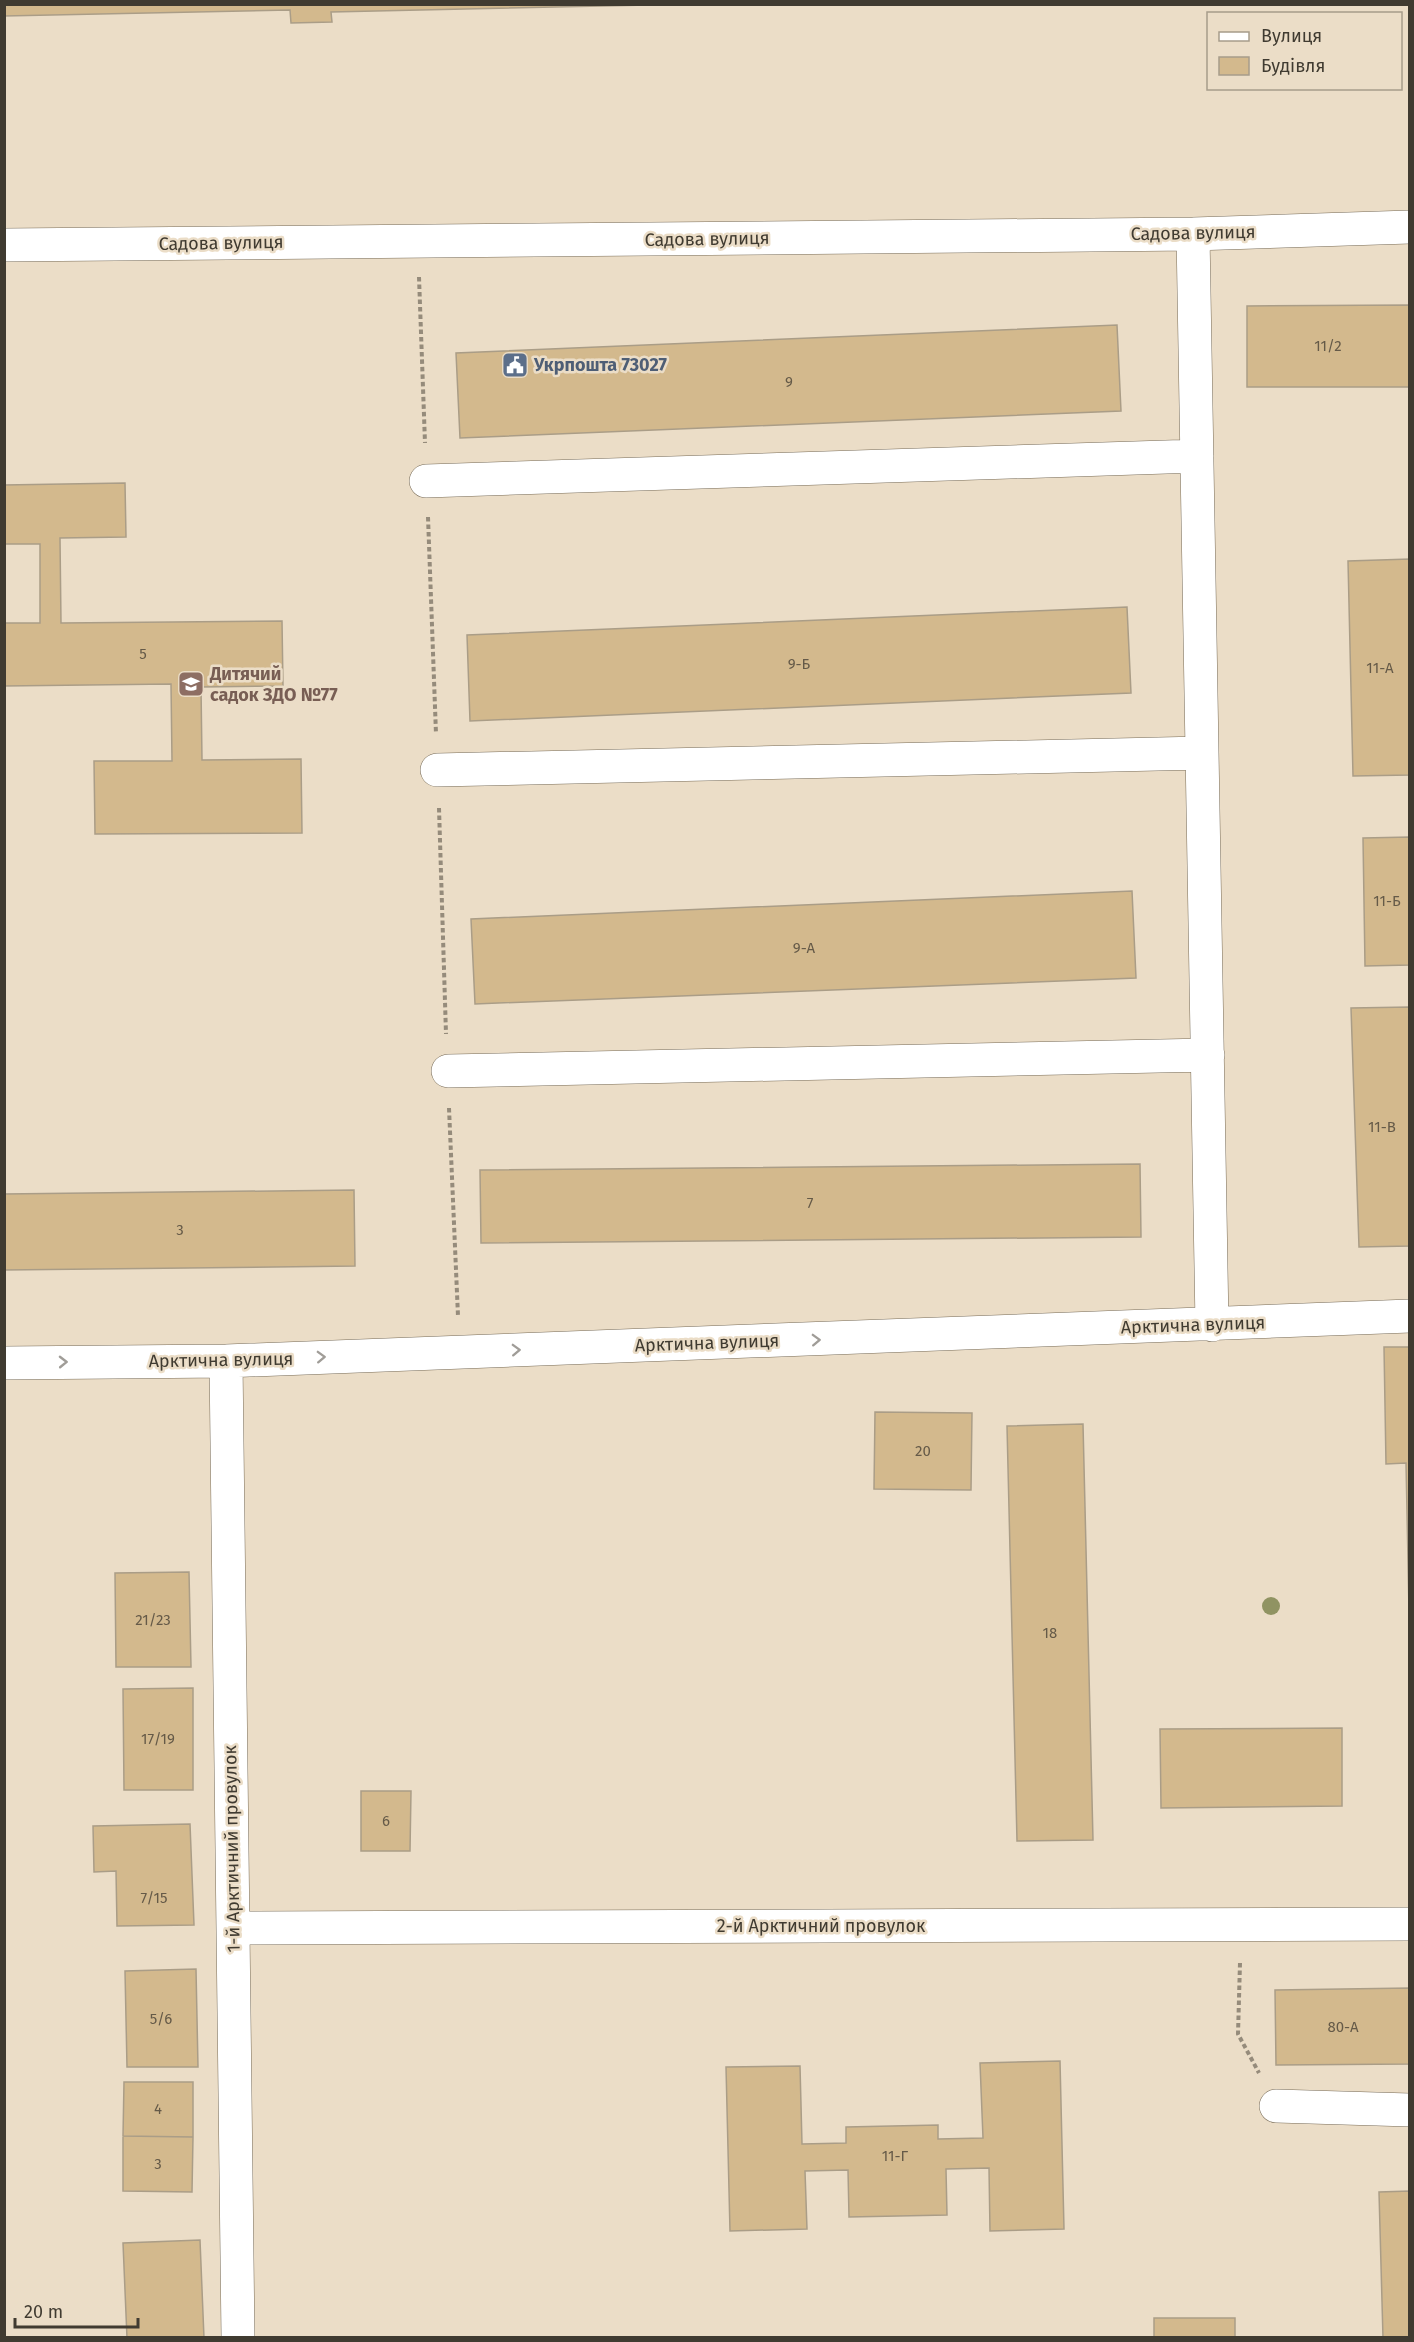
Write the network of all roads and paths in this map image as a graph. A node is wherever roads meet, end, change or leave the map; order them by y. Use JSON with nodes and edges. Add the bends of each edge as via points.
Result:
{"nodes":[{"id":1,"x":1410,"y":227,"type":"edge"},
{"id":2,"x":1193,"y":234,"type":"junction"},
{"id":3,"x":4,"y":245,"type":"edge"},
{"id":4,"x":1197,"y":456,"type":"junction"},
{"id":5,"x":426,"y":481,"type":"dead end"},
{"id":6,"x":1202,"y":753,"type":"junction"},
{"id":7,"x":437,"y":770,"type":"dead end"},
{"id":8,"x":1208,"y":1055,"type":"junction"},
{"id":9,"x":448,"y":1071,"type":"dead end"},
{"id":10,"x":1410,"y":1316,"type":"edge"},
{"id":11,"x":1212,"y":1325,"type":"junction"},
{"id":12,"x":226,"y":1360,"type":"junction"},
{"id":13,"x":4,"y":1362,"type":"edge"},
{"id":14,"x":1241,"y":1924,"type":"junction"},
{"id":15,"x":1410,"y":1924,"type":"edge"},
{"id":16,"x":233,"y":1928,"type":"junction"},
{"id":17,"x":1276,"y":2106,"type":"joint"},
{"id":18,"x":1410,"y":2110,"type":"edge"},
{"id":19,"x":238,"y":2337,"type":"edge"}],
"edges":[{"from":1,"to":2,"type":"street","name":"Садова вулиця"},
{"from":2,"to":3,"type":"street","name":"Садова вулиця"},
{"from":2,"to":4,"type":"street"},
{"from":4,"to":5,"type":"street"},
{"from":4,"to":6,"type":"street"},
{"from":6,"to":7,"type":"street"},
{"from":6,"to":8,"type":"street"},
{"from":8,"to":9,"type":"street"},
{"from":8,"to":11,"type":"street"},
{"from":10,"to":11,"type":"street","name":"Арктична вулиця"},
{"from":12,"to":11,"type":"street","name":"Арктична вулиця","one_way":true},
{"from":13,"to":12,"type":"street","name":"Арктична вулиця","one_way":true},
{"from":12,"to":16,"type":"street","name":"1-й Арктичний провулок"},
{"from":14,"to":15,"type":"street","name":"2-й Арктичний провулок"},
{"from":14,"to":16,"type":"street","name":"2-й Арктичний провулок"},
{"from":14,"to":17,"type":"path","via":[[1238,2034]]},
{"from":16,"to":19,"type":"street","name":"1-й Арктичний провулок"},
{"from":17,"to":18,"type":"street"}]}
